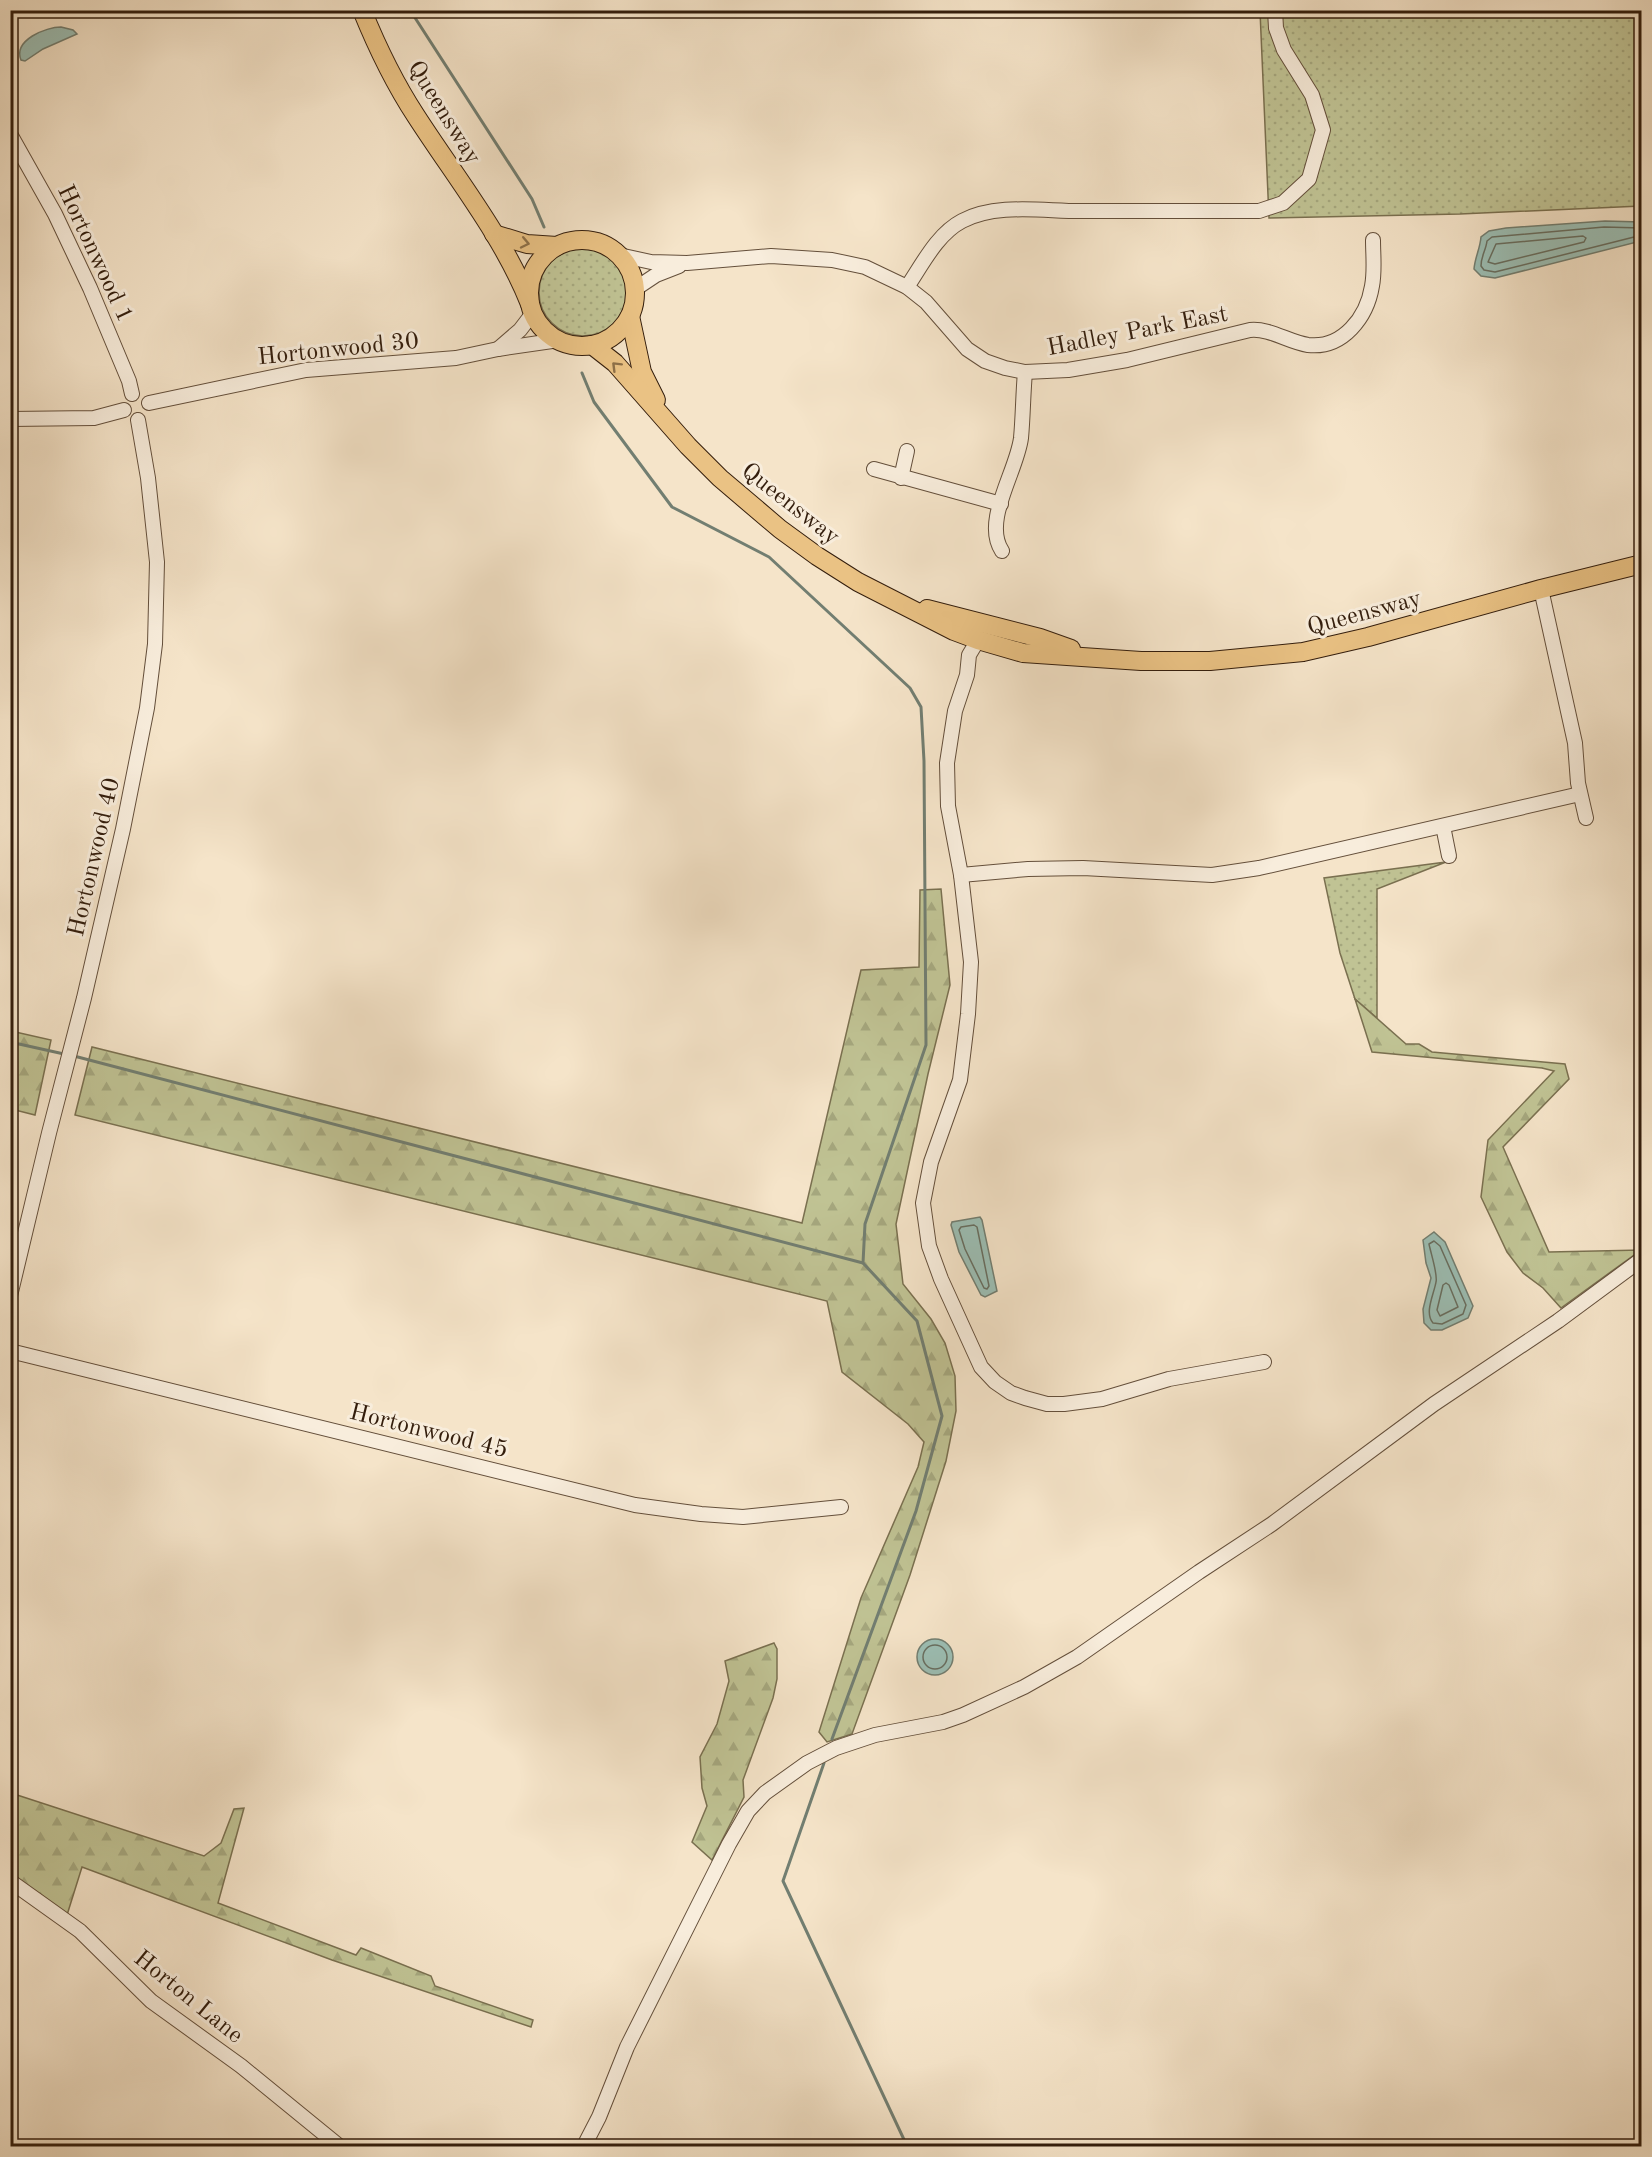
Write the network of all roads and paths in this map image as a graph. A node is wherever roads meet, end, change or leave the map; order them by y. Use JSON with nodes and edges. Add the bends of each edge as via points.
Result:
{"nodes":[{"id":1,"x":362,"y":10,"type":"edge"},
{"id":2,"x":1275,"y":10,"type":"edge"},
{"id":3,"x":10,"y":134,"type":"edge"},
{"id":4,"x":494,"y":234,"type":"junction"},
{"id":5,"x":1373,"y":240,"type":"dead end"},
{"id":6,"x":557,"y":246,"type":"junction"},
{"id":7,"x":619,"y":255,"type":"junction"},
{"id":8,"x":687,"y":263,"type":"junction"},
{"id":9,"x":907,"y":287,"type":"junction"},
{"id":10,"x":635,"y":289,"type":"junction"},
{"id":11,"x":532,"y":309,"type":"junction"},
{"id":12,"x":630,"y":316,"type":"junction"},
{"id":13,"x":559,"y":340,"type":"junction"},
{"id":14,"x":592,"y":345,"type":"junction"},
{"id":15,"x":498,"y":349,"type":"junction"},
{"id":16,"x":1025,"y":372,"type":"junction"},
{"id":17,"x":132,"y":394,"type":"junction"},
{"id":18,"x":149,"y":403,"type":"junction"},
{"id":19,"x":123,"y":410,"type":"junction"},
{"id":20,"x":10,"y":419,"type":"edge"},
{"id":21,"x":138,"y":420,"type":"junction"},
{"id":22,"x":666,"y":420,"type":"junction"},
{"id":23,"x":907,"y":451,"type":"dead end"},
{"id":24,"x":874,"y":470,"type":"dead end"},
{"id":25,"x":901,"y":478,"type":"junction"},
{"id":26,"x":1001,"y":504,"type":"junction"},
{"id":27,"x":1002,"y":551,"type":"dead end"},
{"id":28,"x":1641,"y":564,"type":"edge"},
{"id":29,"x":1541,"y":589,"type":"junction"},
{"id":30,"x":980,"y":632,"type":"junction"},
{"id":31,"x":1580,"y":794,"type":"junction"},
{"id":32,"x":1586,"y":818,"type":"dead end"},
{"id":33,"x":1443,"y":826,"type":"junction"},
{"id":34,"x":1449,"y":856,"type":"dead end"},
{"id":35,"x":961,"y":875,"type":"junction"},
{"id":36,"x":1641,"y":1259,"type":"edge"},
{"id":37,"x":10,"y":1296,"type":"edge"},
{"id":38,"x":10,"y":1351,"type":"edge"},
{"id":39,"x":1264,"y":1362,"type":"dead end"},
{"id":40,"x":840,"y":1507,"type":"dead end"},
{"id":41,"x":10,"y":1881,"type":"edge"},
{"id":42,"x":339,"y":2146,"type":"edge"},
{"id":43,"x":584,"y":2146,"type":"edge"}],
"edges":[{"from":1,"to":4,"type":"main road","name":"Queensway","via":[[415,114]]},
{"from":2,"to":9,"type":"street","via":[[1284,50],[1312,95],[1323,130],[1309,179],[1282,203],[1259,211],[994,209],[959,222],[943,236]]},
{"from":3,"to":17,"type":"street","name":"Hortonwood 1","via":[[55,214],[90,288]]},
{"from":4,"to":6,"type":"main road","one_way":true,"via":[[527,244]]},
{"from":4,"to":11,"type":"main road","name":"Queensway"},
{"from":5,"to":16,"type":"street","name":"Hadley Park East","via":[[1373,283],[1366,309],[1349,331],[1333,341],[1308,345],[1250,330],[1127,360],[1068,370]]},
{"from":6,"to":7,"type":"main road","via":[[570,241],[593,241]]},
{"from":6,"to":11,"type":"main road","via":[[540,261],[530,282]]},
{"from":7,"to":8,"type":"street","name":"Hadley Park East","via":[[646,262]]},
{"from":7,"to":10,"type":"main road","via":[[630,270]]},
{"from":8,"to":9,"type":"street","name":"Hadley Park East","via":[[771,256],[832,260],[871,269]]},
{"from":8,"to":10,"type":"street","name":"Hadley Park East","via":[[656,275]]},
{"from":9,"to":16,"type":"street","name":"Hadley Park East","via":[[926,302],[967,349],[986,361]]},
{"from":10,"to":12,"type":"main road"},
{"from":11,"to":13,"type":"main road","via":[[540,324]]},
{"from":11,"to":15,"type":"street","name":"Hortonwood 30","via":[[520,330]]},
{"from":12,"to":14,"type":"main road","via":[[621,330]]},
{"from":12,"to":22,"type":"main road","name":"Queensway","via":[[642,372]]},
{"from":13,"to":14,"type":"main road"},
{"from":13,"to":15,"type":"street","name":"Hortonwood 30"},
{"from":22,"to":14,"type":"main road","name":"Queensway","one_way":true,"via":[[615,363]]},
{"from":15,"to":18,"type":"street","name":"Hortonwood 30","via":[[456,358],[306,370]]},
{"from":16,"to":26,"type":"street","via":[[1021,440]]},
{"from":17,"to":18,"type":"street","via":[[141,394]]},
{"from":17,"to":19,"type":"street","via":[[124,402]]},
{"from":18,"to":21,"type":"street","via":[[146,416]]},
{"from":19,"to":20,"type":"street","via":[[94,418]]},
{"from":19,"to":21,"type":"street","via":[[127,417]]},
{"from":21,"to":37,"type":"street","name":"Hortonwood 40","via":[[157,562],[155,644],[147,708],[73,1041]]},
{"from":22,"to":30,"type":"main road","name":"Queensway","via":[[720,478],[817,556],[902,604]]},
{"from":23,"to":25,"type":"street"},
{"from":24,"to":25,"type":"street"},
{"from":25,"to":26,"type":"street"},
{"from":26,"to":27,"type":"street","via":[[995,536]]},
{"from":28,"to":29,"type":"main road","name":"Queensway"},
{"from":29,"to":30,"type":"main road","name":"Queensway","via":[[1350,642],[1303,652],[1210,661],[1093,657],[1040,638]]},
{"from":29,"to":31,"type":"street","via":[[1575,743]]},
{"from":30,"to":35,"type":"street","via":[[978,657],[967,675],[955,711],[947,763],[948,806]]},
{"from":31,"to":32,"type":"street"},
{"from":31,"to":33,"type":"street"},
{"from":33,"to":34,"type":"street"},
{"from":33,"to":35,"type":"street","via":[[1212,875],[1083,868]]},
{"from":35,"to":39,"type":"street","via":[[971,962],[968,1014],[960,1080],[931,1162],[923,1203],[929,1246],[981,1367],[1011,1393],[1047,1404],[1064,1404]]},
{"from":36,"to":43,"type":"street","via":[[1272,1524],[1077,1657],[963,1715],[836,1748],[765,1793],[748,1811],[729,1844],[627,2047]]},
{"from":38,"to":40,"type":"street","name":"Hortonwood 45","via":[[635,1505],[743,1517]]},
{"from":41,"to":42,"type":"street","name":"Horton Lane","via":[[80,1930],[151,2001],[241,2066]]}]}
